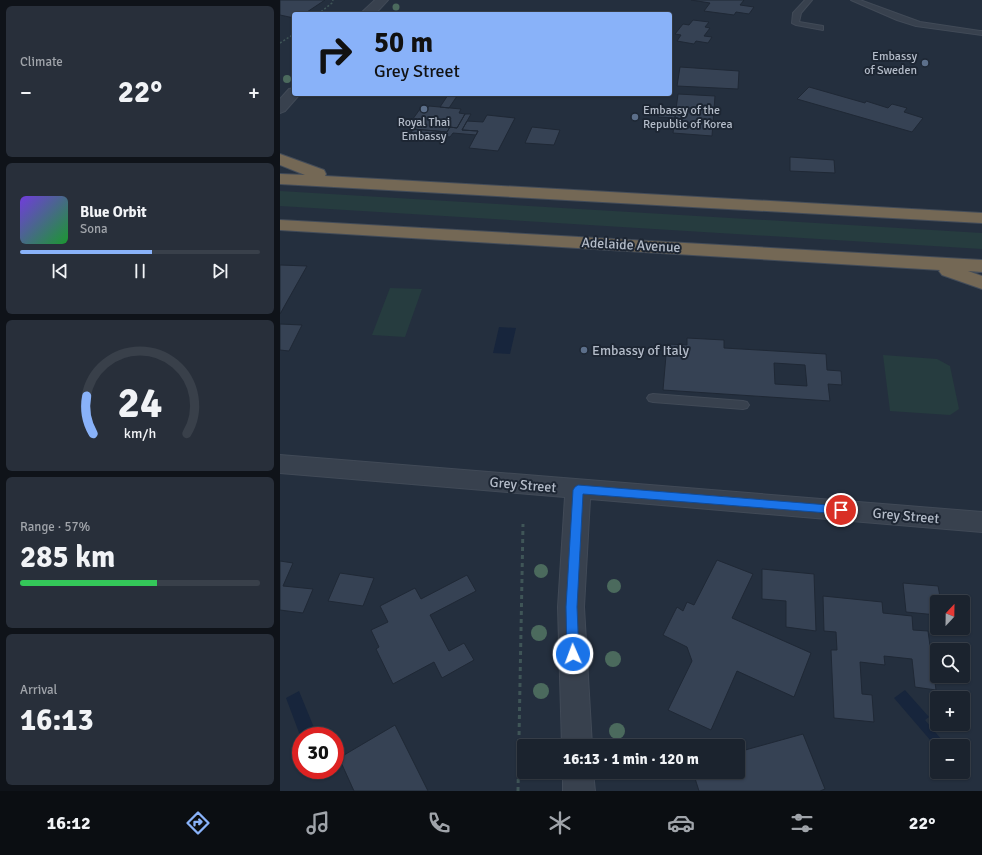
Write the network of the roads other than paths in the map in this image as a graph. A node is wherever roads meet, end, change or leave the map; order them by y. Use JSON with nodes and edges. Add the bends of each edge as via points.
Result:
{"nodes":[{"id":1,"x":382,"y":0,"type":"edge"},
{"id":2,"x":809,"y":0,"type":"edge"},
{"id":3,"x":854,"y":0,"type":"edge"},
{"id":4,"x":369,"y":12,"type":"edge"},
{"id":5,"x":820,"y":28,"type":"dead end"},
{"id":6,"x":981,"y":36,"type":"edge"},
{"id":7,"x":292,"y":94,"type":"edge"},
{"id":8,"x":280,"y":108,"type":"edge"},
{"id":9,"x":280,"y":159,"type":"edge"},
{"id":10,"x":280,"y":179,"type":"edge"},
{"id":11,"x":352,"y":183,"type":"junction"},
{"id":12,"x":982,"y":218,"type":"edge"},
{"id":13,"x":280,"y":225,"type":"edge"},
{"id":14,"x":928,"y":262,"type":"junction"},
{"id":15,"x":982,"y":266,"type":"edge"},
{"id":16,"x":982,"y":283,"type":"edge"},
{"id":17,"x":653,"y":398,"type":"dead end"},
{"id":18,"x":743,"y":404,"type":"dead end"},
{"id":19,"x":280,"y":464,"type":"edge"},
{"id":20,"x":578,"y":490,"type":"junction"},
{"id":21,"x":982,"y":522,"type":"edge"},
{"id":22,"x":577,"y":739,"type":"edge"},
{"id":23,"x":578,"y":779,"type":"edge"},
{"id":24,"x":579,"y":791,"type":"edge"}],
"edges":[{"from":1,"to":4,"type":"street"},
{"from":2,"to":5,"type":"lane","via":[[797,12],[796,23]]},
{"from":3,"to":6,"type":"lane","via":[[919,24]]},
{"from":7,"to":8,"type":"street"},
{"from":9,"to":11,"type":"highway","via":[[305,170]]},
{"from":10,"to":11,"type":"highway"},
{"from":11,"to":12,"type":"highway"},
{"from":13,"to":14,"type":"highway","name":"Adelaide Avenue"},
{"from":14,"to":15,"type":"highway","name":"Adelaide Avenue"},
{"from":14,"to":16,"type":"highway"},
{"from":17,"to":18,"type":"lane"},
{"from":19,"to":20,"type":"street","name":"Grey Street"},
{"from":20,"to":21,"type":"street","name":"Grey Street"},
{"from":20,"to":22,"type":"street","via":[[571,607]]},
{"from":23,"to":24,"type":"street"}]}
